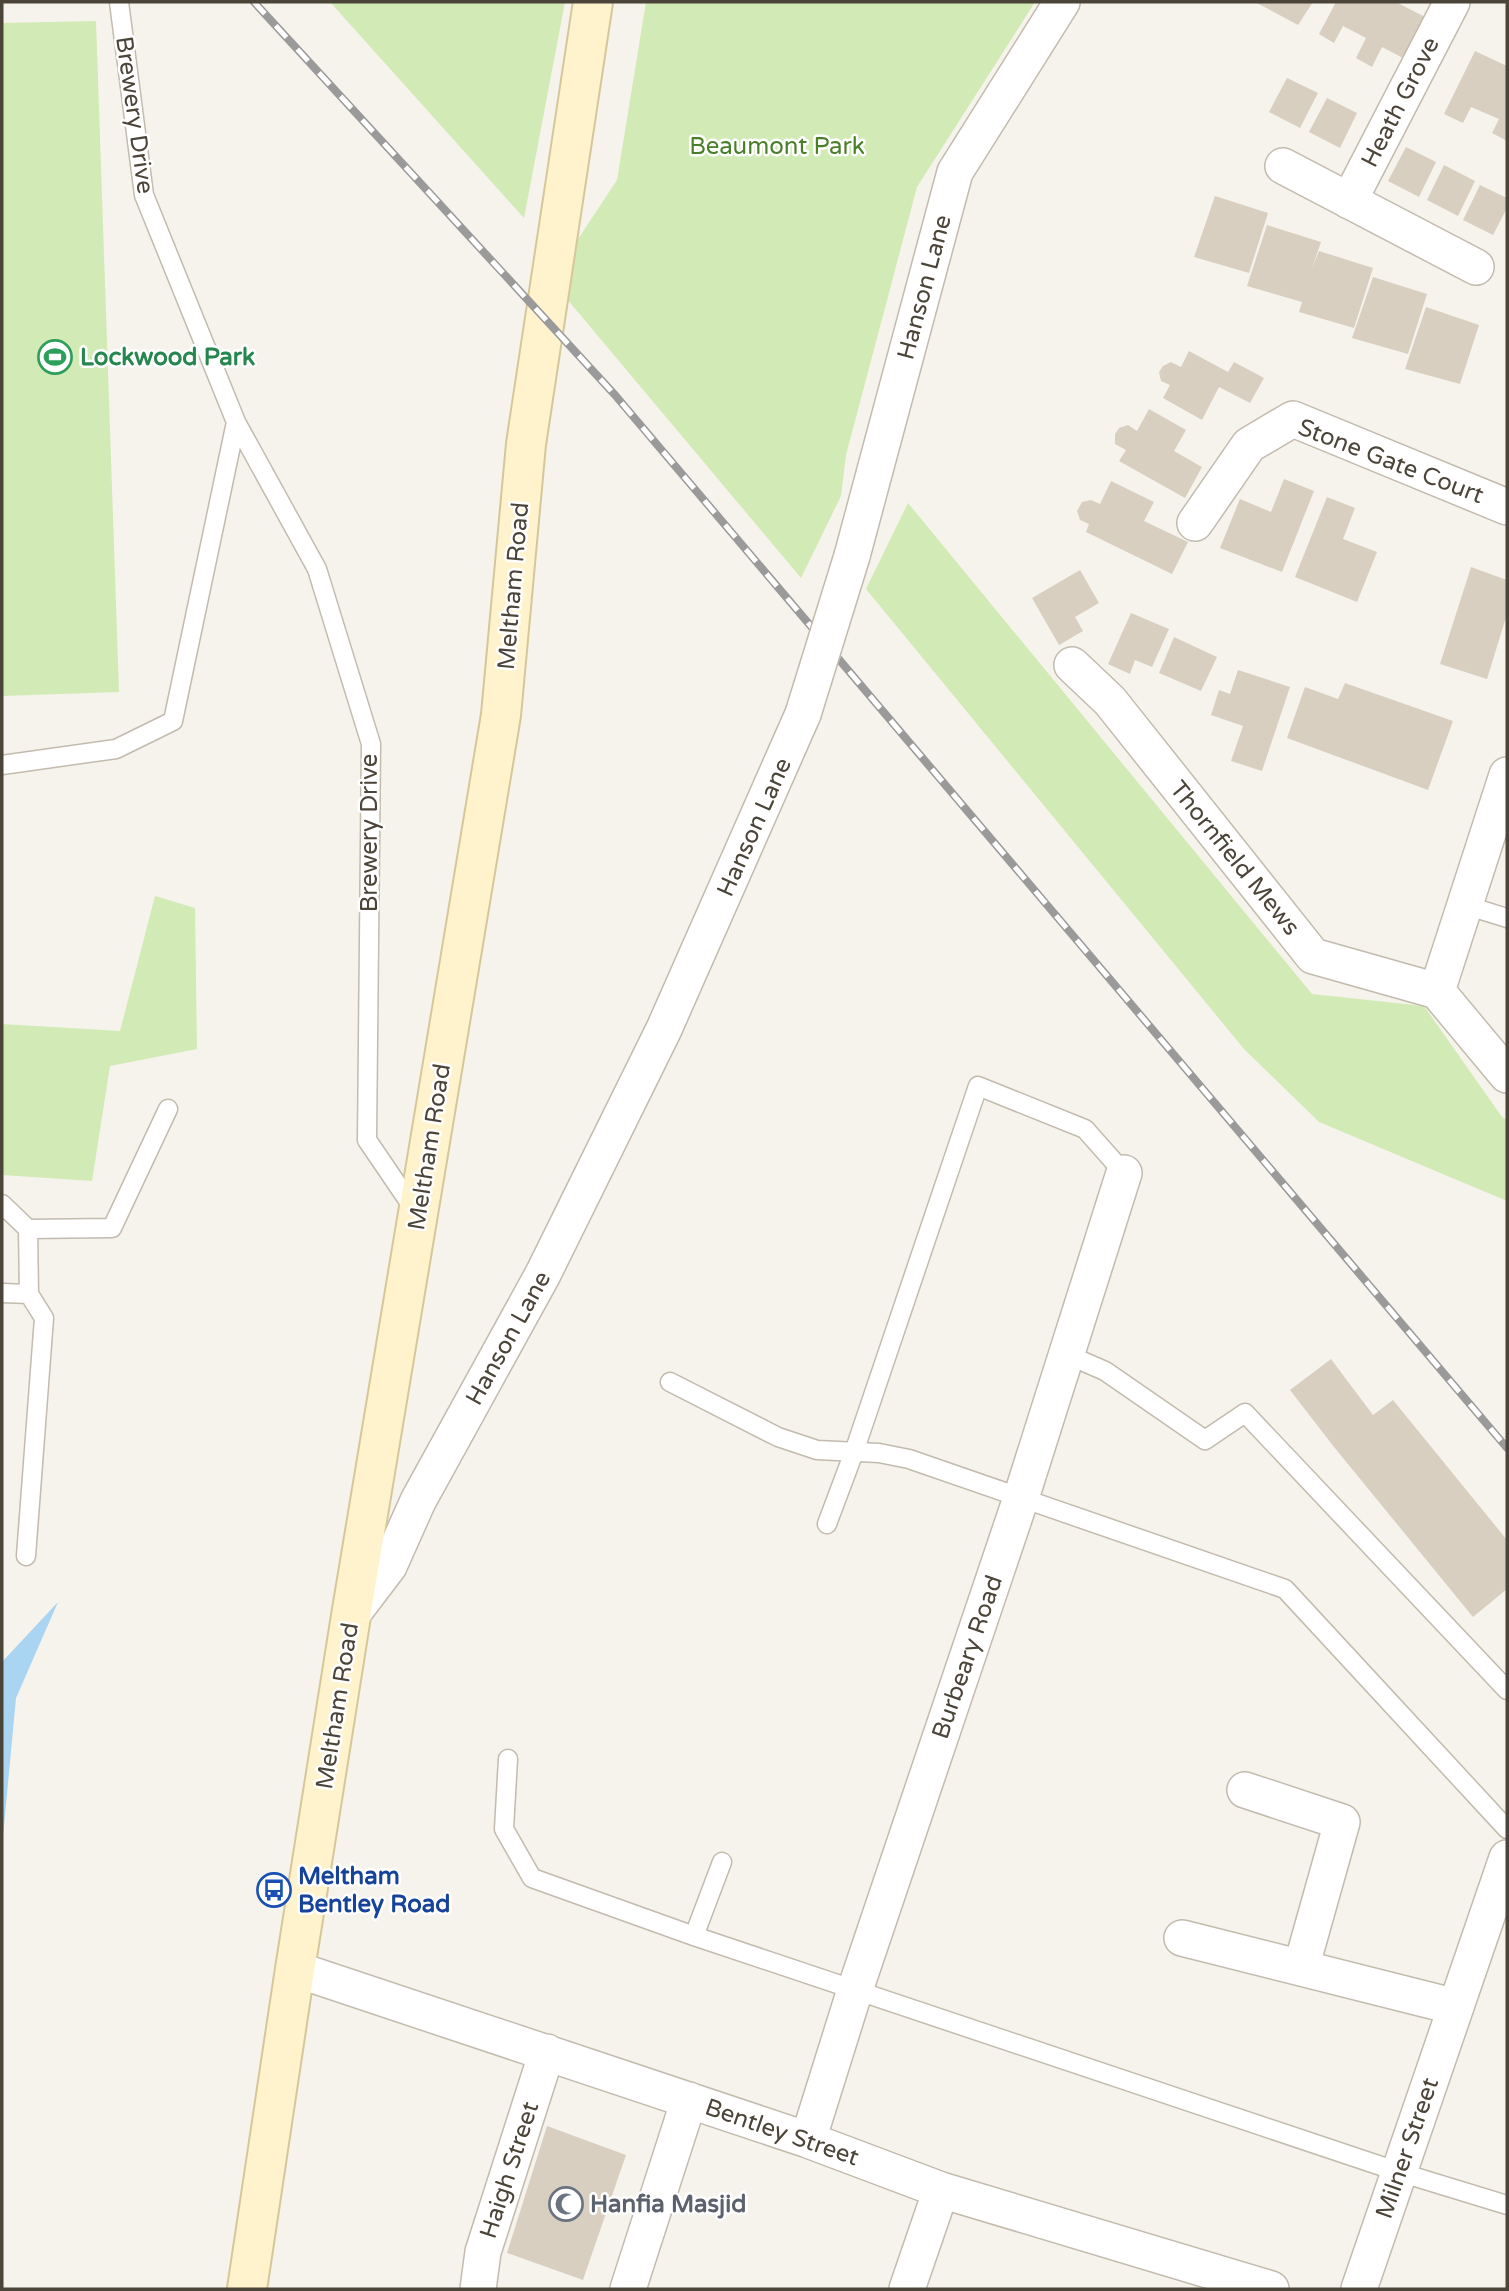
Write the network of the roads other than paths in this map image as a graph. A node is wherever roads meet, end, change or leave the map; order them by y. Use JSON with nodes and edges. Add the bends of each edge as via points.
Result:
{"nodes":[{"id":1,"x":119,"y":2,"type":"edge"},
{"id":2,"x":593,"y":2,"type":"edge"},
{"id":3,"x":1062,"y":2,"type":"edge"},
{"id":4,"x":1452,"y":2,"type":"edge"},
{"id":5,"x":1283,"y":166,"type":"dead end"},
{"id":6,"x":1349,"y":201,"type":"junction"},
{"id":7,"x":1476,"y":267,"type":"dead end"},
{"id":8,"x":236,"y":422,"type":"junction"},
{"id":9,"x":1507,"y":507,"type":"edge"},
{"id":10,"x":1195,"y":523,"type":"dead end"},
{"id":11,"x":1072,"y":665,"type":"dead end"},
{"id":12,"x":2,"y":765,"type":"edge"},
{"id":13,"x":1507,"y":775,"type":"edge"},
{"id":14,"x":1465,"y":905,"type":"junction"},
{"id":15,"x":1507,"y":918,"type":"edge"},
{"id":16,"x":1437,"y":991,"type":"junction"},
{"id":17,"x":1507,"y":1075,"type":"edge"},
{"id":18,"x":167,"y":1110,"type":"dead end"},
{"id":19,"x":1124,"y":1173,"type":"joint"},
{"id":20,"x":2,"y":1204,"type":"edge"},
{"id":21,"x":418,"y":1215,"type":"junction"},
{"id":22,"x":28,"y":1229,"type":"junction"},
{"id":23,"x":2,"y":1293,"type":"edge"},
{"id":24,"x":29,"y":1294,"type":"junction"},
{"id":25,"x":1066,"y":1354,"type":"junction"},
{"id":26,"x":670,"y":1382,"type":"dead end"},
{"id":27,"x":854,"y":1452,"type":"junction"},
{"id":28,"x":1021,"y":1498,"type":"junction"},
{"id":29,"x":827,"y":1524,"type":"dead end"},
{"id":30,"x":26,"y":1556,"type":"dead end"},
{"id":31,"x":351,"y":1616,"type":"junction"},
{"id":32,"x":1507,"y":1690,"type":"edge"},
{"id":33,"x":509,"y":1759,"type":"dead end"},
{"id":34,"x":1245,"y":1790,"type":"dead end"},
{"id":35,"x":1507,"y":1829,"type":"edge"},
{"id":36,"x":1507,"y":1858,"type":"edge"},
{"id":37,"x":722,"y":1862,"type":"dead end"},
{"id":38,"x":694,"y":1936,"type":"junction"},
{"id":39,"x":1182,"y":1938,"type":"dead end"},
{"id":40,"x":1301,"y":1968,"type":"junction"},
{"id":41,"x":295,"y":1969,"type":"junction"},
{"id":42,"x":855,"y":1990,"type":"junction"},
{"id":43,"x":1456,"y":2007,"type":"junction"},
{"id":44,"x":547,"y":2052,"type":"junction"},
{"id":45,"x":690,"y":2100,"type":"junction"},
{"id":46,"x":808,"y":2140,"type":"junction"},
{"id":47,"x":1399,"y":2172,"type":"junction"},
{"id":48,"x":941,"y":2190,"type":"junction"},
{"id":49,"x":1507,"y":2205,"type":"edge"},
{"id":50,"x":247,"y":2289,"type":"edge"},
{"id":51,"x":478,"y":2289,"type":"edge"},
{"id":52,"x":628,"y":2289,"type":"edge"},
{"id":53,"x":907,"y":2289,"type":"edge"},
{"id":54,"x":1271,"y":2289,"type":"edge"},
{"id":55,"x":1359,"y":2289,"type":"edge"}],
"edges":[{"from":1,"to":8,"type":"lane","name":"Brewery Drive","via":[[144,195]]},
{"from":2,"to":21,"type":"main road","name":"Meltham Road","via":[[526,444],[501,715]]},
{"from":3,"to":31,"type":"street","name":"Hanson Lane","bridge":true,"via":[[955,172],[852,556],[803,714],[664,1029],[555,1249],[418,1501],[389,1566]]},
{"from":4,"to":6,"type":"street","name":"Heath Grove"},
{"from":5,"to":6,"type":"street"},
{"from":6,"to":7,"type":"street"},
{"from":8,"to":12,"type":"lane","via":[[173,720],[116,749]]},
{"from":8,"to":21,"type":"lane","name":"Brewery Drive","via":[[317,569],[371,744],[367,1140]]},
{"from":9,"to":10,"type":"street","name":"Stone Gate Court","via":[[1293,419],[1249,445]]},
{"from":11,"to":16,"type":"street","name":"Thornfield Mews","via":[[1110,701],[1313,956]]},
{"from":13,"to":14,"type":"street"},
{"from":14,"to":15,"type":"lane"},
{"from":14,"to":16,"type":"street"},
{"from":16,"to":17,"type":"street"},
{"from":18,"to":22,"type":"lane","via":[[112,1228]]},
{"from":19,"to":25,"type":"street","name":"Burbeary Road"},
{"from":19,"to":27,"type":"lane","via":[[1085,1129],[978,1086]]},
{"from":20,"to":22,"type":"lane"},
{"from":21,"to":31,"type":"main road","name":"Meltham Road"},
{"from":22,"to":24,"type":"lane"},
{"from":23,"to":24,"type":"lane"},
{"from":24,"to":30,"type":"lane","via":[[44,1318]]},
{"from":25,"to":28,"type":"street","name":"Burbeary Road"},
{"from":25,"to":32,"type":"lane","via":[[1105,1371],[1205,1440],[1245,1413]]},
{"from":26,"to":27,"type":"lane","via":[[778,1437],[817,1450]]},
{"from":27,"to":28,"type":"lane","via":[[909,1459]]},
{"from":27,"to":29,"type":"lane"},
{"from":28,"to":35,"type":"lane","via":[[1285,1588]]},
{"from":28,"to":42,"type":"street","name":"Burbeary Road"},
{"from":31,"to":41,"type":"main road","name":"Meltham Road"},
{"from":33,"to":38,"type":"lane","via":[[504,1829],[532,1878]]},
{"from":34,"to":40,"type":"street","via":[[1342,1822]]},
{"from":36,"to":43,"type":"street","name":"Milner Street"},
{"from":37,"to":38,"type":"lane"},
{"from":38,"to":42,"type":"lane"},
{"from":39,"to":40,"type":"street"},
{"from":40,"to":43,"type":"street"},
{"from":41,"to":44,"type":"street","name":"Bentley Street"},
{"from":41,"to":50,"type":"main road","name":"Meltham Road"},
{"from":42,"to":46,"type":"street","name":"Burbeary Road"},
{"from":42,"to":47,"type":"lane"},
{"from":43,"to":47,"type":"street","name":"Milner Street"},
{"from":44,"to":45,"type":"street","name":"Bentley Street"},
{"from":44,"to":51,"type":"street","name":"Haigh Street","via":[[483,2252]]},
{"from":45,"to":46,"type":"street","name":"Bentley Street"},
{"from":45,"to":52,"type":"street"},
{"from":46,"to":48,"type":"street","name":"Bentley Street"},
{"from":47,"to":49,"type":"lane"},
{"from":47,"to":55,"type":"street","name":"Milner Street"},
{"from":48,"to":53,"type":"street"},
{"from":48,"to":54,"type":"street","name":"Bentley Street"}]}
